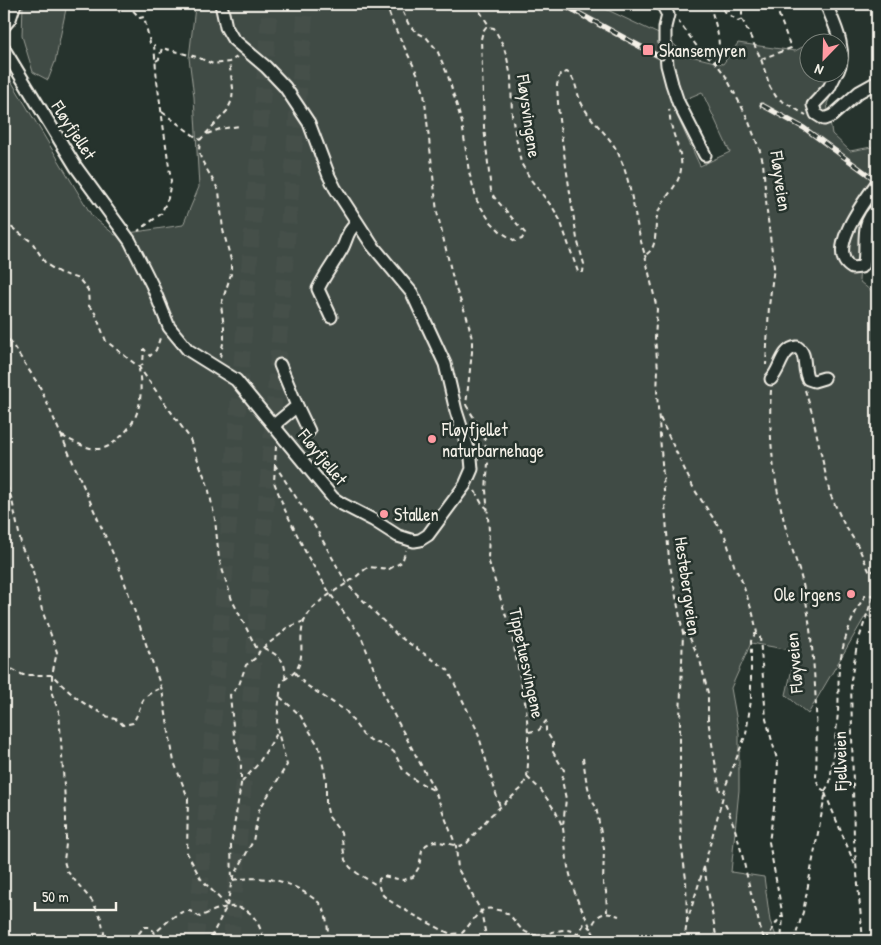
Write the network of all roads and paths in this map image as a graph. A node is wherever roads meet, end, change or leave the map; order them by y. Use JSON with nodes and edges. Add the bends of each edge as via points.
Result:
{"nodes":[{"id":1,"x":15,"y":4,"type":"edge"},
{"id":2,"x":112,"y":4,"type":"edge"},
{"id":3,"x":127,"y":4,"type":"edge"},
{"id":4,"x":221,"y":4,"type":"edge"},
{"id":5,"x":386,"y":4,"type":"edge"},
{"id":6,"x":400,"y":4,"type":"edge"},
{"id":7,"x":475,"y":4,"type":"edge"},
{"id":8,"x":557,"y":4,"type":"edge"},
{"id":9,"x":662,"y":4,"type":"edge"},
{"id":10,"x":742,"y":4,"type":"edge"},
{"id":11,"x":775,"y":4,"type":"edge"},
{"id":12,"x":826,"y":4,"type":"edge"},
{"id":13,"x":120,"y":12,"type":"dead end"},
{"id":14,"x":668,"y":15,"type":"junction"},
{"id":15,"x":742,"y":19,"type":"junction"},
{"id":16,"x":4,"y":26,"type":"edge"},
{"id":17,"x":490,"y":27,"type":"junction"},
{"id":18,"x":837,"y":32,"type":"edge"},
{"id":19,"x":4,"y":49,"type":"edge"},
{"id":20,"x":643,"y":50,"type":"dead end"},
{"id":21,"x":246,"y":51,"type":"junction"},
{"id":22,"x":761,"y":59,"type":"junction"},
{"id":23,"x":156,"y":61,"type":"junction"},
{"id":24,"x":229,"y":62,"type":"junction"},
{"id":25,"x":715,"y":62,"type":"junction"},
{"id":26,"x":832,"y":82,"type":"edge"},
{"id":27,"x":877,"y":82,"type":"edge"},
{"id":28,"x":668,"y":108,"type":"dead end"},
{"id":29,"x":162,"y":112,"type":"junction"},
{"id":30,"x":807,"y":116,"type":"dead end"},
{"id":31,"x":239,"y":126,"type":"dead end"},
{"id":32,"x":206,"y":134,"type":"junction"},
{"id":33,"x":200,"y":140,"type":"junction"},
{"id":34,"x":705,"y":155,"type":"dead end"},
{"id":35,"x":876,"y":185,"type":"edge"},
{"id":36,"x":877,"y":209,"type":"edge"},
{"id":37,"x":4,"y":222,"type":"edge"},
{"id":38,"x":357,"y":223,"type":"junction"},
{"id":39,"x":130,"y":241,"type":"junction"},
{"id":40,"x":645,"y":255,"type":"junction"},
{"id":41,"x":331,"y":316,"type":"dead end"},
{"id":42,"x":165,"y":319,"type":"junction"},
{"id":43,"x":4,"y":332,"type":"edge"},
{"id":44,"x":280,"y":365,"type":"dead end"},
{"id":45,"x":139,"y":367,"type":"junction"},
{"id":46,"x":217,"y":368,"type":"junction"},
{"id":47,"x":824,"y":378,"type":"dead end"},
{"id":48,"x":771,"y":379,"type":"junction"},
{"id":49,"x":808,"y":379,"type":"junction"},
{"id":50,"x":466,"y":405,"type":"junction"},
{"id":51,"x":297,"y":406,"type":"junction"},
{"id":52,"x":659,"y":416,"type":"junction"},
{"id":53,"x":276,"y":427,"type":"junction"},
{"id":54,"x":462,"y":429,"type":"junction"},
{"id":55,"x":309,"y":431,"type":"dead end"},
{"id":56,"x":62,"y":436,"type":"junction"},
{"id":57,"x":275,"y":465,"type":"junction"},
{"id":58,"x":4,"y":478,"type":"edge"},
{"id":59,"x":465,"y":485,"type":"junction"},
{"id":60,"x":488,"y":509,"type":"junction"},
{"id":61,"x":407,"y":539,"type":"junction"},
{"id":62,"x":877,"y":568,"type":"edge"},
{"id":63,"x":346,"y":584,"type":"junction"},
{"id":64,"x":877,"y":584,"type":"edge"},
{"id":65,"x":331,"y":594,"type":"junction"},
{"id":66,"x":873,"y":595,"type":"junction"},
{"id":67,"x":304,"y":621,"type":"junction"},
{"id":68,"x":683,"y":633,"type":"junction"},
{"id":69,"x":757,"y":634,"type":"junction"},
{"id":70,"x":264,"y":648,"type":"junction"},
{"id":71,"x":259,"y":652,"type":"junction"},
{"id":72,"x":4,"y":665,"type":"edge"},
{"id":73,"x":295,"y":673,"type":"junction"},
{"id":74,"x":52,"y":674,"type":"junction"},
{"id":75,"x":286,"y":679,"type":"junction"},
{"id":76,"x":161,"y":688,"type":"junction"},
{"id":77,"x":280,"y":697,"type":"junction"},
{"id":78,"x":278,"y":732,"type":"junction"},
{"id":79,"x":528,"y":732,"type":"junction"},
{"id":80,"x":583,"y":758,"type":"dead end"},
{"id":81,"x":527,"y":777,"type":"junction"},
{"id":82,"x":241,"y":784,"type":"junction"},
{"id":83,"x":435,"y":791,"type":"junction"},
{"id":84,"x":720,"y":791,"type":"dead end"},
{"id":85,"x":824,"y":791,"type":"junction"},
{"id":86,"x":726,"y":804,"type":"dead end"},
{"id":87,"x":500,"y":808,"type":"junction"},
{"id":88,"x":563,"y":828,"type":"junction"},
{"id":89,"x":456,"y":846,"type":"junction"},
{"id":90,"x":704,"y":867,"type":"junction"},
{"id":91,"x":856,"y":867,"type":"junction"},
{"id":92,"x":232,"y":880,"type":"junction"},
{"id":93,"x":378,"y":886,"type":"junction"},
{"id":94,"x":227,"y":906,"type":"junction"},
{"id":95,"x":482,"y":911,"type":"junction"},
{"id":96,"x":607,"y":912,"type":"junction"},
{"id":97,"x":619,"y":916,"type":"dead end"},
{"id":98,"x":783,"y":917,"type":"junction"},
{"id":99,"x":687,"y":922,"type":"junction"},
{"id":100,"x":591,"y":928,"type":"junction"},
{"id":101,"x":577,"y":936,"type":"junction"},
{"id":102,"x":102,"y":941,"type":"edge"},
{"id":103,"x":133,"y":941,"type":"edge"},
{"id":104,"x":209,"y":941,"type":"edge"},
{"id":105,"x":264,"y":941,"type":"edge"},
{"id":106,"x":329,"y":941,"type":"edge"},
{"id":107,"x":486,"y":941,"type":"edge"},
{"id":108,"x":578,"y":941,"type":"edge"},
{"id":109,"x":597,"y":941,"type":"edge"},
{"id":110,"x":684,"y":941,"type":"edge"},
{"id":111,"x":717,"y":941,"type":"edge"},
{"id":112,"x":766,"y":941,"type":"edge"},
{"id":113,"x":781,"y":941,"type":"edge"},
{"id":114,"x":794,"y":941,"type":"edge"},
{"id":115,"x":863,"y":941,"type":"edge"}],
"edges":[{"from":1,"to":16,"type":"street"},
{"from":2,"to":13,"type":"path"},
{"from":3,"to":23,"type":"path","via":[[140,18],[144,17]]},
{"from":4,"to":21,"type":"street","via":[[226,27]]},
{"from":5,"to":50,"type":"path","via":[[424,93],[437,212],[455,287],[472,339]]},
{"from":6,"to":17,"type":"path","via":[[409,25],[432,43],[442,61],[462,123],[477,201],[490,221],[515,241],[522,239],[525,233],[494,197],[488,179],[481,52],[482,31]]},
{"from":7,"to":17,"type":"path"},
{"from":8,"to":20,"type":"path"},
{"from":9,"to":14,"type":"street"},
{"from":10,"to":15,"type":"path"},
{"from":11,"to":22,"type":"path","via":[[791,48]]},
{"from":12,"to":18,"type":"street"},
{"from":14,"to":25,"type":"path","name":"Fløyveien","via":[[678,20],[698,48]]},
{"from":14,"to":34,"type":"street","via":[[665,27],[667,64],[678,102]]},
{"from":15,"to":22,"type":"path"},
{"from":15,"to":25,"type":"path","via":[[735,21],[716,5],[710,5],[718,41]]},
{"from":17,"to":40,"type":"path","name":"Fløysvingene","via":[[494,28],[507,58],[512,116],[521,163],[554,208],[578,272],[583,272],[584,264],[577,239],[558,112],[558,78],[563,72],[571,75],[581,104],[612,141],[618,154],[628,181]]},
{"from":19,"to":39,"type":"street","name":"Fløyfjellet","via":[[76,166]]},
{"from":21,"to":24,"type":"path"},
{"from":21,"to":38,"type":"street","via":[[276,76],[298,106],[315,136],[329,176]]},
{"from":22,"to":30,"type":"path","via":[[777,98]]},
{"from":23,"to":24,"type":"path","via":[[162,48],[214,64]]},
{"from":23,"to":29,"type":"path"},
{"from":24,"to":32,"type":"path","via":[[232,100],[227,111]]},
{"from":25,"to":48,"type":"path","name":"Fløyveien","via":[[740,103],[763,162],[774,267],[766,363],[766,374]]},
{"from":26,"to":27,"type":"street","via":[[813,105],[816,114],[824,119]]},
{"from":28,"to":40,"type":"path","via":[[681,168],[676,183],[658,212],[654,245]]},
{"from":29,"to":33,"type":"path"},
{"from":29,"to":39,"type":"path","via":[[171,181],[168,198],[161,214],[138,230]]},
{"from":31,"to":32,"type":"path"},
{"from":32,"to":33,"type":"path"},
{"from":33,"to":46,"type":"path","via":[[200,159],[219,191],[231,260],[231,274],[221,304],[224,333]]},
{"from":35,"to":36,"type":"street","via":[[846,233],[843,253],[852,268],[864,263],[866,225]]},
{"from":37,"to":45,"type":"path","via":[[32,242],[46,264],[79,279],[88,290],[89,306],[106,340]]},
{"from":38,"to":41,"type":"street","via":[[349,231],[344,246],[318,289]]},
{"from":38,"to":54,"type":"street","via":[[412,293],[445,364]]},
{"from":39,"to":42,"type":"street","name":"Fløyfjellet"},
{"from":40,"to":52,"type":"path","name":"Hestebergveien","via":[[657,309],[655,338]]},
{"from":42,"to":45,"type":"path","via":[[156,350],[150,356],[144,349],[143,364]]},
{"from":42,"to":46,"type":"street","name":"Fløyfjellet","via":[[178,341],[198,358]]},
{"from":43,"to":56,"type":"path","via":[[40,387]]},
{"from":44,"to":51,"type":"street"},
{"from":45,"to":56,"type":"path","via":[[142,391],[138,412],[120,438],[100,450]]},
{"from":45,"to":71,"type":"path","via":[[189,437],[208,486],[219,559],[232,600]]},
{"from":46,"to":53,"type":"street","name":"Fløyfjellet","via":[[236,380]]},
{"from":47,"to":49,"type":"street"},
{"from":48,"to":49,"type":"street","via":[[787,351],[797,347],[804,356]]},
{"from":48,"to":85,"type":"path","name":"Fløyveien","via":[[769,415],[773,466],[805,594],[812,652],[816,779]]},
{"from":49,"to":62,"type":"path","via":[[804,388],[830,494],[870,573]]},
{"from":50,"to":54,"type":"path"},
{"from":50,"to":60,"type":"path","name":"Tippetuesvingene","via":[[484,434]]},
{"from":51,"to":53,"type":"street"},
{"from":51,"to":55,"type":"street"},
{"from":52,"to":68,"type":"path","name":"Hestebergveien","via":[[669,560]]},
{"from":52,"to":69,"type":"path","via":[[694,489],[725,536]]},
{"from":53,"to":57,"type":"path"},
{"from":53,"to":61,"type":"street","name":"Fløyfjellet","via":[[333,498]]},
{"from":54,"to":59,"type":"street","via":[[472,464]]},
{"from":56,"to":76,"type":"path","via":[[122,572]]},
{"from":57,"to":63,"type":"path","via":[[314,525]]},
{"from":57,"to":65,"type":"path","via":[[274,482],[285,510]]},
{"from":58,"to":74,"type":"path","via":[[22,548],[32,567],[56,652]]},
{"from":59,"to":60,"type":"path","via":[[474,489]]},
{"from":59,"to":61,"type":"street","via":[[425,538]]},
{"from":60,"to":79,"type":"path","name":"Tippetuesvingene","via":[[488,558],[511,632]]},
{"from":61,"to":63,"type":"path","via":[[402,562],[389,569],[369,567]]},
{"from":63,"to":65,"type":"path"},
{"from":63,"to":87,"type":"path","via":[[397,635],[448,670],[477,730]]},
{"from":64,"to":66,"type":"path","name":"Fjellveien"},
{"from":65,"to":67,"type":"path"},
{"from":65,"to":83,"type":"path","via":[[361,636],[386,700]]},
{"from":66,"to":85,"type":"path","via":[[865,596],[860,604],[845,643],[839,669],[830,782]]},
{"from":66,"to":91,"type":"path","name":"Fjellveien","via":[[857,645],[851,680]]},
{"from":67,"to":70,"type":"path","via":[[285,629]]},
{"from":67,"to":73,"type":"path","via":[[302,655]]},
{"from":68,"to":84,"type":"path","via":[[688,634],[700,660],[708,693],[708,720]]},
{"from":68,"to":99,"type":"path","name":"Hestebergveien","via":[[680,804]]},
{"from":69,"to":90,"type":"path","via":[[751,641],[751,700],[746,734],[726,785]]},
{"from":69,"to":98,"type":"path","via":[[760,637],[766,719],[778,764],[769,842]]},
{"from":70,"to":71,"type":"path"},
{"from":70,"to":75,"type":"path","via":[[283,660]]},
{"from":71,"to":82,"type":"path","via":[[246,665],[239,684],[230,695],[234,736],[241,763]]},
{"from":72,"to":74,"type":"path","via":[[23,675]]},
{"from":73,"to":75,"type":"path"},
{"from":73,"to":83,"type":"path","via":[[306,685],[346,711],[363,735],[394,752],[403,770]]},
{"from":74,"to":76,"type":"path","via":[[73,697],[123,725],[133,723],[147,694]]},
{"from":74,"to":102,"type":"path","via":[[52,694],[59,712],[66,815],[64,861],[67,871],[92,901],[101,918]]},
{"from":75,"to":77,"type":"path","via":[[281,684]]},
{"from":76,"to":94,"type":"path","via":[[174,762],[188,798],[187,852],[201,879]]},
{"from":77,"to":78,"type":"path"},
{"from":77,"to":93,"type":"path","via":[[300,715],[319,746],[326,779],[326,804],[329,817],[341,834],[345,860]]},
{"from":78,"to":82,"type":"path"},
{"from":78,"to":92,"type":"path","via":[[287,765],[259,810],[253,841]]},
{"from":79,"to":81,"type":"path","name":"Tippetuesvingene"},
{"from":79,"to":88,"type":"path","via":[[539,730],[546,721],[553,752],[564,770],[562,780],[566,800]]},
{"from":80,"to":96,"type":"path","via":[[604,849],[603,884]]},
{"from":81,"to":87,"type":"path","via":[[522,788]]},
{"from":81,"to":88,"type":"path","via":[[556,812]]},
{"from":82,"to":92,"type":"path","via":[[231,845]]},
{"from":83,"to":89,"type":"path"},
{"from":85,"to":91,"type":"path"},
{"from":85,"to":114,"type":"path","name":"Fløyveien","via":[[816,850]]},
{"from":86,"to":112,"type":"path","via":[[736,830],[761,934]]},
{"from":87,"to":89,"type":"path","via":[[467,843]]},
{"from":88,"to":100,"type":"path","via":[[576,897]]},
{"from":89,"to":93,"type":"path","via":[[439,841],[428,843],[422,850],[414,877],[403,880],[383,876]]},
{"from":89,"to":95,"type":"path","via":[[458,869]]},
{"from":90,"to":99,"type":"path"},
{"from":90,"to":111,"type":"path"},
{"from":91,"to":115,"type":"path","name":"Fjellveien"},
{"from":92,"to":94,"type":"path"},
{"from":92,"to":106,"type":"path","via":[[253,877],[281,880],[296,886],[323,907]]},
{"from":93,"to":95,"type":"path","via":[[391,901],[451,934],[462,933]]},
{"from":94,"to":103,"type":"path","via":[[200,917],[193,912],[184,912],[156,933],[150,927],[144,927]]},
{"from":94,"to":104,"type":"path"},
{"from":94,"to":105,"type":"path","via":[[242,908],[254,915]]},
{"from":95,"to":101,"type":"path","via":[[491,908],[509,914],[528,934],[568,930]]},
{"from":95,"to":107,"type":"path"},
{"from":96,"to":97,"type":"path"},
{"from":96,"to":100,"type":"path","via":[[595,919]]},
{"from":98,"to":112,"type":"path","via":[[777,921]]},
{"from":98,"to":113,"type":"path"},
{"from":99,"to":110,"type":"path"},
{"from":100,"to":101,"type":"path","via":[[584,924]]},
{"from":100,"to":109,"type":"path"},
{"from":101,"to":108,"type":"path"}]}
